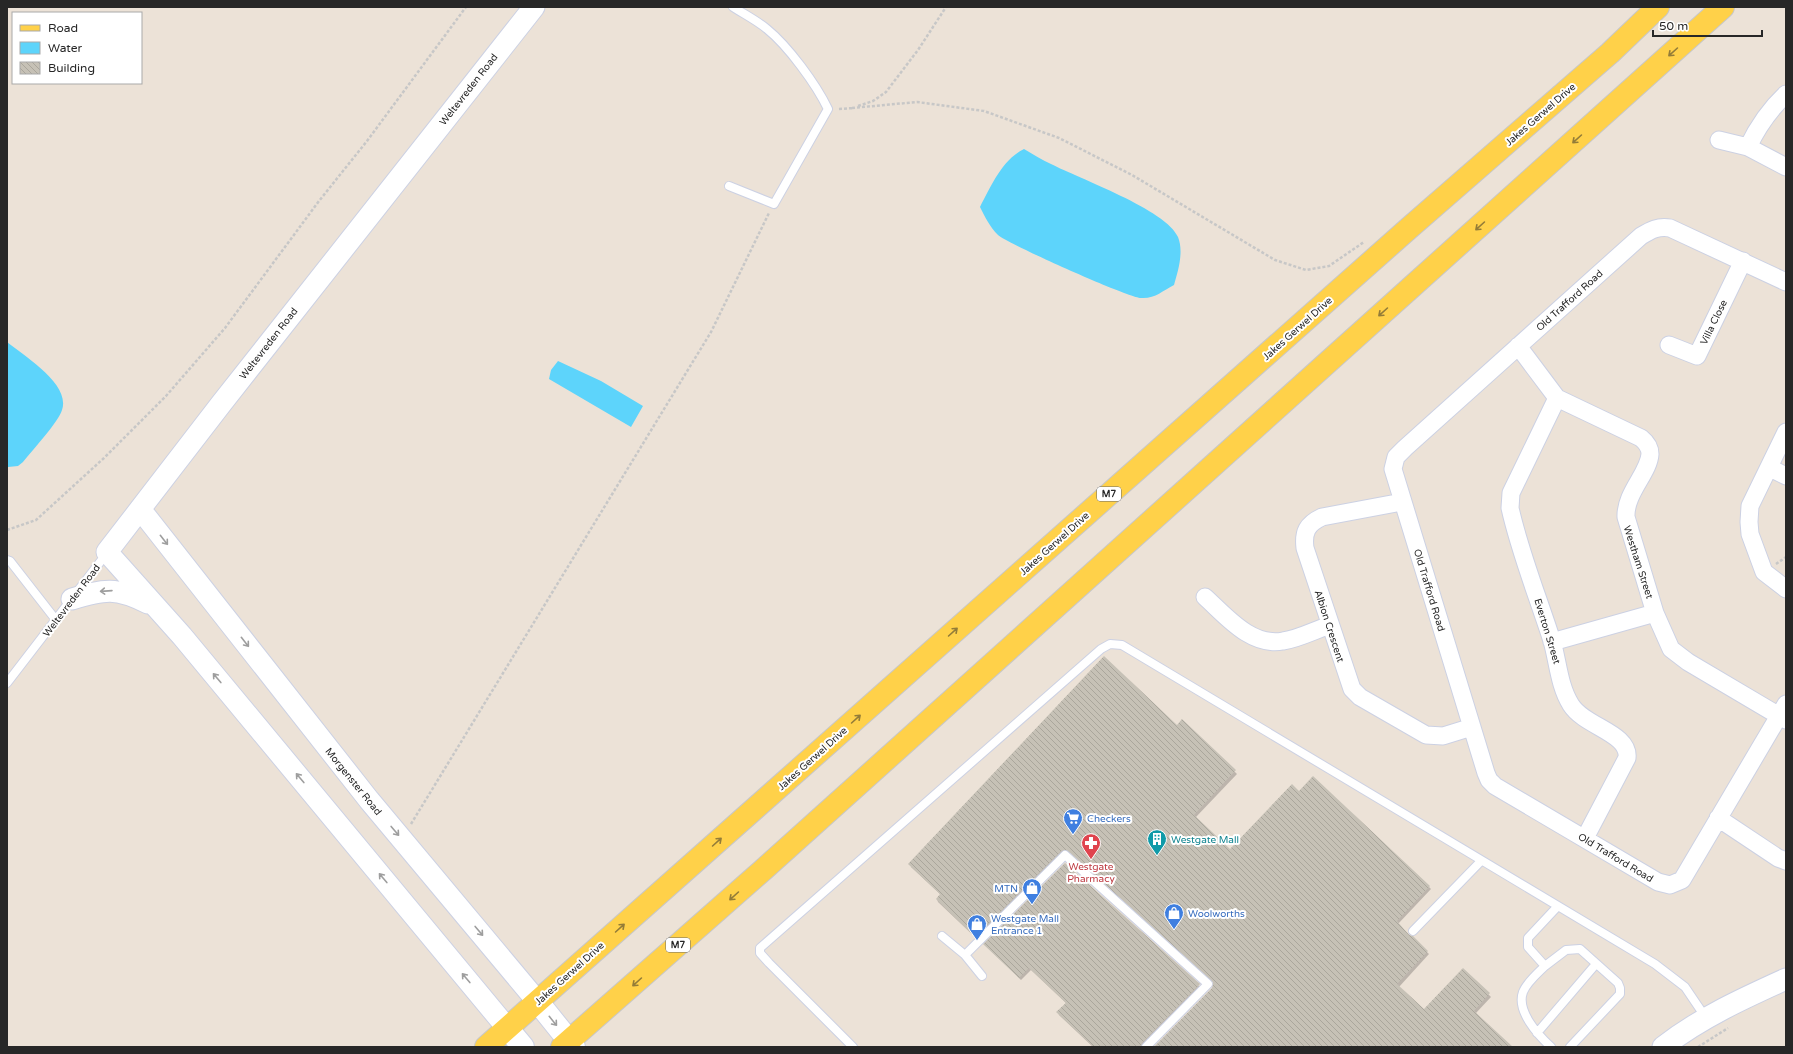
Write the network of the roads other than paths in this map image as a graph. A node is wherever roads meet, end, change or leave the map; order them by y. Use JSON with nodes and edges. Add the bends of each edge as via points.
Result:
{"nodes":[{"id":1,"x":534,"y":7,"type":"edge"},
{"id":2,"x":733,"y":7,"type":"edge"},
{"id":3,"x":1658,"y":7,"type":"edge"},
{"id":4,"x":1723,"y":7,"type":"edge"},
{"id":5,"x":1786,"y":94,"type":"edge"},
{"id":6,"x":1718,"y":140,"type":"dead end"},
{"id":7,"x":1748,"y":147,"type":"junction"},
{"id":8,"x":1786,"y":167,"type":"edge"},
{"id":9,"x":729,"y":186,"type":"dead end"},
{"id":10,"x":1743,"y":261,"type":"junction"},
{"id":11,"x":1786,"y":282,"type":"edge"},
{"id":12,"x":1669,"y":345,"type":"dead end"},
{"id":13,"x":1518,"y":346,"type":"junction"},
{"id":14,"x":1557,"y":398,"type":"junction"},
{"id":15,"x":1786,"y":432,"type":"edge"},
{"id":16,"x":1770,"y":468,"type":"junction"},
{"id":17,"x":1786,"y":476,"type":"edge"},
{"id":18,"x":1402,"y":502,"type":"junction"},
{"id":19,"x":140,"y":509,"type":"junction"},
{"id":20,"x":107,"y":552,"type":"junction"},
{"id":21,"x":7,"y":560,"type":"edge"},
{"id":22,"x":1786,"y":589,"type":"edge"},
{"id":23,"x":1205,"y":598,"type":"dead end"},
{"id":24,"x":72,"y":599,"type":"junction"},
{"id":25,"x":156,"y":607,"type":"junction"},
{"id":26,"x":1655,"y":613,"type":"junction"},
{"id":27,"x":56,"y":620,"type":"junction"},
{"id":28,"x":1330,"y":625,"type":"junction"},
{"id":29,"x":1552,"y":642,"type":"junction"},
{"id":30,"x":7,"y":683,"type":"edge"},
{"id":31,"x":1784,"y":713,"type":"edge"},
{"id":32,"x":1472,"y":727,"type":"junction"},
{"id":33,"x":1718,"y":818,"type":"junction"},
{"id":34,"x":1585,"y":838,"type":"junction"},
{"id":35,"x":1481,"y":861,"type":"junction"},
{"id":36,"x":1786,"y":861,"type":"edge"},
{"id":37,"x":1557,"y":907,"type":"junction"},
{"id":38,"x":1413,"y":930,"type":"dead end"},
{"id":39,"x":942,"y":936,"type":"dead end"},
{"id":40,"x":965,"y":955,"type":"junction"},
{"id":41,"x":1596,"y":964,"type":"junction"},
{"id":42,"x":1545,"y":966,"type":"junction"},
{"id":43,"x":982,"y":976,"type":"dead end"},
{"id":44,"x":1786,"y":979,"type":"edge"},
{"id":45,"x":537,"y":1001,"type":"junction"},
{"id":46,"x":1706,"y":1018,"type":"junction"},
{"id":47,"x":508,"y":1029,"type":"junction"},
{"id":48,"x":1537,"y":1034,"type":"junction"},
{"id":49,"x":569,"y":1045,"type":"edge"},
{"id":50,"x":486,"y":1047,"type":"edge"},
{"id":51,"x":523,"y":1047,"type":"edge"},
{"id":52,"x":853,"y":1047,"type":"edge"},
{"id":53,"x":1146,"y":1047,"type":"edge"},
{"id":54,"x":1551,"y":1047,"type":"edge"},
{"id":55,"x":1570,"y":1047,"type":"edge"},
{"id":56,"x":1664,"y":1047,"type":"edge"}],
"edges":[{"from":1,"to":19,"type":"street","name":"Weltevreden Road"},
{"from":2,"to":9,"type":"lane","via":[[767,29],[785,46],[821,94],[828,109],[774,204]]},
{"from":45,"to":3,"type":"main road","name":"Jakes Gerwel Drive","number":"M7","one_way":true,"via":[[1610,53]]},
{"from":4,"to":49,"type":"main road","number":"M7","one_way":true},
{"from":5,"to":7,"type":"street","via":[[1772,107]]},
{"from":6,"to":7,"type":"street"},
{"from":7,"to":8,"type":"street"},
{"from":10,"to":11,"type":"street","name":"Old Trafford Road"},
{"from":10,"to":12,"type":"street","name":"Villa Close","via":[[1696,356]]},
{"from":10,"to":13,"type":"street","name":"Old Trafford Road","via":[[1670,228],[1653,229],[1641,236]]},
{"from":13,"to":14,"type":"street","name":"Westham Street"},
{"from":13,"to":18,"type":"street","name":"Old Trafford Road","via":[[1396,458],[1394,469]]},
{"from":14,"to":26,"type":"street","name":"Westham Street","via":[[1641,438],[1648,445],[1650,457],[1628,501],[1626,517]]},
{"from":14,"to":29,"type":"street","name":"Everton Street","via":[[1510,501]]},
{"from":15,"to":16,"type":"street"},
{"from":16,"to":17,"type":"street"},
{"from":16,"to":22,"type":"street","via":[[1750,506],[1750,534],[1764,572]]},
{"from":18,"to":28,"type":"street","name":"Albion Crescent","via":[[1322,517],[1308,526],[1305,548]]},
{"from":18,"to":32,"type":"street","name":"Old Trafford Road"},
{"from":19,"to":20,"type":"street","name":"Weltevreden Road"},
{"from":19,"to":45,"type":"street","name":"Morgenster Road","one_way":true,"via":[[402,839]]},
{"from":20,"to":24,"type":"lane","name":"Weltevreden Road"},
{"from":20,"to":25,"type":"street"},
{"from":21,"to":27,"type":"lane","via":[[10,560]]},
{"from":23,"to":28,"type":"street","via":[[1239,628],[1264,641],[1284,641]]},
{"from":25,"to":24,"type":"street","one_way":true,"via":[[124,592],[112,590]]},
{"from":24,"to":27,"type":"lane","name":"Weltevreden Road"},
{"from":47,"to":25,"type":"street","one_way":true},
{"from":26,"to":29,"type":"street"},
{"from":26,"to":31,"type":"street","name":"Westham Street","via":[[1666,643],[1677,655]]},
{"from":27,"to":30,"type":"lane","name":"Weltevreden Road"},
{"from":28,"to":32,"type":"street","name":"Albion Crescent","via":[[1348,680],[1360,697],[1426,735],[1443,736]]},
{"from":29,"to":34,"type":"street","name":"Everton Street","via":[[1564,691],[1571,705],[1585,720],[1620,739],[1628,752]]},
{"from":31,"to":33,"type":"street","name":"Old Trafford Road"},
{"from":32,"to":34,"type":"street","name":"Old Trafford Road","via":[[1491,783]]},
{"from":33,"to":34,"type":"street","name":"Old Trafford Road","via":[[1682,880],[1673,885],[1658,882]]},
{"from":33,"to":36,"type":"street"},
{"from":35,"to":37,"type":"lane"},
{"from":35,"to":38,"type":"lane"},
{"from":35,"to":52,"type":"lane","via":[[1122,645],[1110,644],[1101,649],[760,948],[760,953],[769,963]]},
{"from":37,"to":42,"type":"lane","via":[[1527,940],[1528,947]]},
{"from":37,"to":46,"type":"lane","via":[[1675,978],[1685,987]]},
{"from":39,"to":40,"type":"lane"},
{"from":40,"to":43,"type":"lane"},
{"from":40,"to":53,"type":"lane","via":[[1065,855],[1208,984]]},
{"from":41,"to":42,"type":"lane","via":[[1580,949],[1574,948],[1566,950]]},
{"from":41,"to":48,"type":"lane"},
{"from":41,"to":55,"type":"lane","via":[[1618,983],[1620,994]]},
{"from":42,"to":48,"type":"lane","via":[[1525,988],[1522,996],[1527,1018]]},
{"from":44,"to":46,"type":"street"},
{"from":45,"to":47,"type":"main road","name":"Jakes Gerwel Drive","number":"M7"},
{"from":45,"to":49,"type":"main road","name":"Morgenster Road","one_way":true},
{"from":46,"to":56,"type":"street"},
{"from":47,"to":50,"type":"main road","name":"Jakes Gerwel Drive","number":"M7"},
{"from":47,"to":51,"type":"main road"},
{"from":48,"to":54,"type":"lane"}]}
